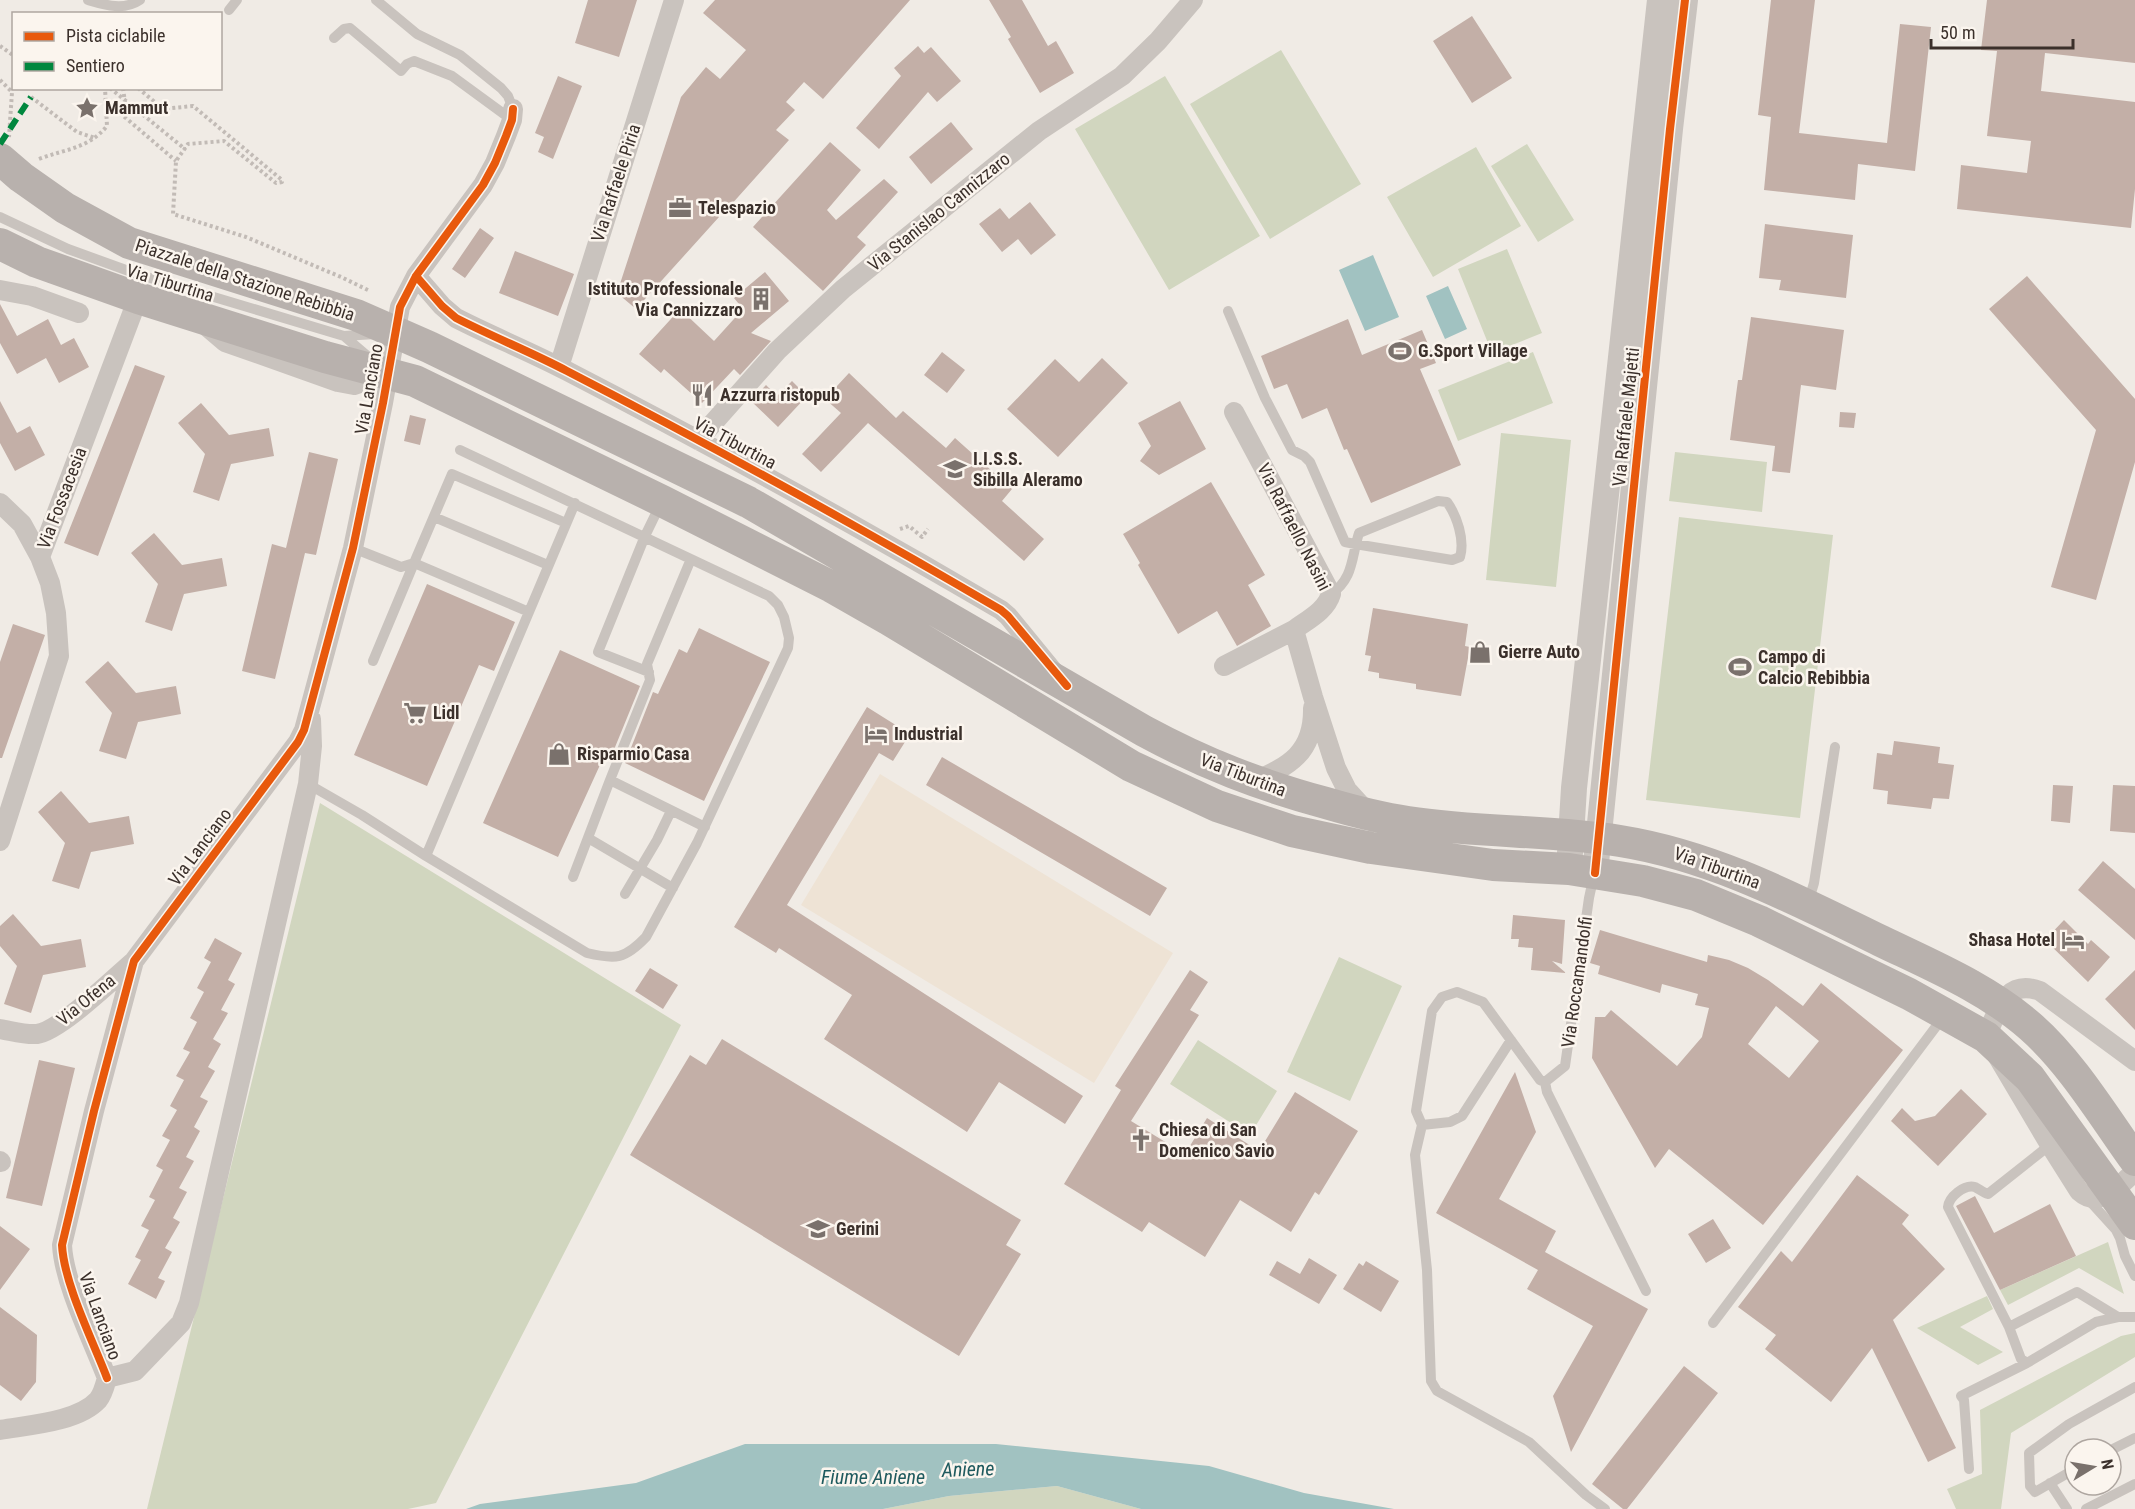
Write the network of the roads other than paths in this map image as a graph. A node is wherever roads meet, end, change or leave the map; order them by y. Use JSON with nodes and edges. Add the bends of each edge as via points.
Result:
{"nodes":[{"id":1,"x":88,"y":0,"type":"edge"},
{"id":2,"x":140,"y":0,"type":"edge"},
{"id":3,"x":237,"y":0,"type":"edge"},
{"id":4,"x":376,"y":0,"type":"edge"},
{"id":5,"x":674,"y":0,"type":"edge"},
{"id":6,"x":1193,"y":0,"type":"edge"},
{"id":7,"x":1660,"y":0,"type":"edge"},
{"id":8,"x":1685,"y":0,"type":"edge"},
{"id":9,"x":229,"y":10,"type":"dead end"},
{"id":10,"x":334,"y":38,"type":"dead end"},
{"id":11,"x":512,"y":114,"type":"junction"},
{"id":12,"x":1658,"y":128,"type":"junction"},
{"id":13,"x":4,"y":151,"type":"edge"},
{"id":14,"x":0,"y":217,"type":"edge"},
{"id":15,"x":0,"y":244,"type":"edge"},
{"id":16,"x":416,"y":276,"type":"junction"},
{"id":17,"x":0,"y":290,"type":"edge"},
{"id":18,"x":138,"y":298,"type":"junction"},
{"id":19,"x":1228,"y":311,"type":"dead end"},
{"id":20,"x":79,"y":314,"type":"dead end"},
{"id":21,"x":397,"y":320,"type":"junction"},
{"id":22,"x":344,"y":336,"type":"junction"},
{"id":23,"x":559,"y":367,"type":"junction"},
{"id":24,"x":387,"y":373,"type":"junction"},
{"id":25,"x":1234,"y":412,"type":"dead end"},
{"id":26,"x":698,"y":440,"type":"junction"},
{"id":27,"x":460,"y":450,"type":"dead end"},
{"id":28,"x":662,"y":501,"type":"junction"},
{"id":29,"x":0,"y":503,"type":"edge"},
{"id":30,"x":574,"y":503,"type":"junction"},
{"id":31,"x":434,"y":517,"type":"junction"},
{"id":32,"x":566,"y":523,"type":"junction"},
{"id":33,"x":645,"y":536,"type":"junction"},
{"id":34,"x":1355,"y":544,"type":"junction"},
{"id":35,"x":353,"y":548,"type":"junction"},
{"id":36,"x":40,"y":556,"type":"junction"},
{"id":37,"x":691,"y":559,"type":"junction"},
{"id":38,"x":414,"y":563,"type":"junction"},
{"id":39,"x":548,"y":566,"type":"junction"},
{"id":40,"x":1330,"y":594,"type":"junction"},
{"id":41,"x":529,"y":612,"type":"junction"},
{"id":42,"x":1294,"y":630,"type":"junction"},
{"id":43,"x":373,"y":661,"type":"dead end"},
{"id":44,"x":1224,"y":666,"type":"dead end"},
{"id":45,"x":649,"y":672,"type":"junction"},
{"id":46,"x":1067,"y":687,"type":"junction"},
{"id":47,"x":1312,"y":696,"type":"junction"},
{"id":48,"x":310,"y":714,"type":"junction"},
{"id":49,"x":1580,"y":736,"type":"junction"},
{"id":50,"x":1610,"y":739,"type":"junction"},
{"id":51,"x":1835,"y":747,"type":"dead end"},
{"id":52,"x":610,"y":780,"type":"junction"},
{"id":53,"x":1253,"y":782,"type":"junction"},
{"id":54,"x":308,"y":784,"type":"junction"},
{"id":55,"x":671,"y":812,"type":"junction"},
{"id":56,"x":1372,"y":816,"type":"junction"},
{"id":57,"x":705,"y":827,"type":"junction"},
{"id":58,"x":1585,"y":837,"type":"junction"},
{"id":59,"x":588,"y":838,"type":"junction"},
{"id":60,"x":0,"y":841,"type":"edge"},
{"id":61,"x":426,"y":856,"type":"junction"},
{"id":62,"x":640,"y":869,"type":"junction"},
{"id":63,"x":573,"y":877,"type":"dead end"},
{"id":64,"x":1582,"y":881,"type":"junction"},
{"id":65,"x":673,"y":888,"type":"junction"},
{"id":66,"x":625,"y":894,"type":"dead end"},
{"id":67,"x":1807,"y":905,"type":"junction"},
{"id":68,"x":134,"y":961,"type":"junction"},
{"id":69,"x":2002,"y":1003,"type":"junction"},
{"id":70,"x":1946,"y":1014,"type":"junction"},
{"id":71,"x":0,"y":1029,"type":"edge"},
{"id":72,"x":1986,"y":1037,"type":"junction"},
{"id":73,"x":1511,"y":1040,"type":"junction"},
{"id":74,"x":2135,"y":1061,"type":"edge"},
{"id":75,"x":1545,"y":1082,"type":"junction"},
{"id":76,"x":1422,"y":1125,"type":"junction"},
{"id":77,"x":2050,"y":1145,"type":"junction"},
{"id":78,"x":2135,"y":1160,"type":"edge"},
{"id":79,"x":2111,"y":1186,"type":"edge"},
{"id":80,"x":2133,"y":1232,"type":"edge"},
{"id":81,"x":2125,"y":1256,"type":"junction"},
{"id":82,"x":2135,"y":1276,"type":"edge"},
{"id":83,"x":1646,"y":1291,"type":"dead end"},
{"id":84,"x":2118,"y":1317,"type":"junction"},
{"id":85,"x":2135,"y":1317,"type":"edge"},
{"id":86,"x":1713,"y":1323,"type":"dead end"},
{"id":87,"x":2009,"y":1327,"type":"junction"},
{"id":88,"x":2026,"y":1363,"type":"junction"},
{"id":89,"x":107,"y":1378,"type":"junction"},
{"id":90,"x":2135,"y":1387,"type":"edge"},
{"id":91,"x":0,"y":1430,"type":"edge"},
{"id":92,"x":1969,"y":1469,"type":"dead end"},
{"id":93,"x":2063,"y":1476,"type":"edge"},
{"id":94,"x":2050,"y":1483,"type":"junction"},
{"id":95,"x":2135,"y":1484,"type":"edge"},
{"id":96,"x":1605,"y":1509,"type":"edge"},
{"id":97,"x":2067,"y":1509,"type":"edge"},
{"id":98,"x":2086,"y":1509,"type":"edge"}],
"edges":[{"from":1,"to":2,"type":"lane","via":[[122,7]]},
{"from":3,"to":9,"type":"lane"},
{"from":4,"to":11,"type":"lane","via":[[417,34],[460,55],[501,88],[508,96]]},
{"from":5,"to":23,"type":"street","name":"Via Raffaele Piria"},
{"from":6,"to":26,"type":"street","name":"Via Stanislao Cannizzaro","via":[[1122,76],[1040,131],[843,289],[777,351]]},
{"from":7,"to":12,"type":"street","name":"Via Raffaele Majetti"},
{"from":8,"to":12,"type":"street","name":"Via Raffaele Majetti"},
{"from":10,"to":11,"type":"lane","via":[[350,28],[401,70],[414,61],[452,76]]},
{"from":11,"to":16,"type":"street","name":"Via Lanciano","via":[[483,185]]},
{"from":12,"to":49,"type":"street","name":"Via Raffaele Majetti"},
{"from":12,"to":50,"type":"street","name":"Via Raffaele Majetti"},
{"from":13,"to":21,"type":"main road","name":"Piazzale della Stazione Rebibbia","via":[[65,208],[114,236],[147,250],[337,308]]},
{"from":14,"to":22,"type":"lane","name":"Via Tiburtina","via":[[68,249],[137,274]]},
{"from":15,"to":18,"type":"main road","name":"Via Tiburtina"},
{"from":16,"to":21,"type":"street","name":"Via Lanciano"},
{"from":16,"to":23,"type":"street","name":"Via Tiburtina","via":[[456,318]]},
{"from":17,"to":20,"type":"street","via":[[32,296]]},
{"from":18,"to":24,"type":"main road","name":"Via Tiburtina"},
{"from":18,"to":36,"type":"street","name":"Via Fossacesia"},
{"from":19,"to":34,"type":"lane","via":[[1265,399],[1292,450],[1310,462],[1345,542]]},
{"from":21,"to":22,"type":"lane","name":"Via Tiburtina"},
{"from":21,"to":24,"type":"street","name":"Via Lanciano"},
{"from":21,"to":46,"type":"main road","name":"Via Tiburtina","via":[[440,352],[748,502]]},
{"from":22,"to":24,"type":"lane","name":"Via Tiburtina"},
{"from":23,"to":26,"type":"street","name":"Via Tiburtina"},
{"from":24,"to":28,"type":"main road","name":"Via Tiburtina","via":[[415,381]]},
{"from":24,"to":35,"type":"street","name":"Via Lanciano"},
{"from":25,"to":40,"type":"street","name":"Via Raffaello Nasini"},
{"from":26,"to":46,"type":"street","name":"Via Tiburtina","via":[[879,538],[1001,610]]},
{"from":27,"to":30,"type":"lane"},
{"from":28,"to":33,"type":"lane"},
{"from":28,"to":64,"type":"main road","name":"Via Tiburtina","via":[[832,587],[1131,766],[1197,798],[1281,828],[1371,848]]},
{"from":29,"to":36,"type":"street","via":[[22,524]]},
{"from":30,"to":32,"type":"lane"},
{"from":30,"to":33,"type":"lane"},
{"from":31,"to":32,"type":"lane","via":[[452,474]]},
{"from":31,"to":38,"type":"lane"},
{"from":31,"to":39,"type":"lane"},
{"from":32,"to":39,"type":"lane"},
{"from":33,"to":37,"type":"lane"},
{"from":33,"to":45,"type":"lane","via":[[598,652]]},
{"from":34,"to":34,"type":"lane","via":[[1452,560],[1460,557],[1462,551],[1453,510],[1447,502],[1438,501],[1359,533]]},
{"from":34,"to":40,"type":"lane","via":[[1352,567],[1342,586]]},
{"from":35,"to":38,"type":"lane","via":[[401,567]]},
{"from":35,"to":48,"type":"street","name":"Via Lanciano"},
{"from":36,"to":60,"type":"street","name":"Via Fossacesia","via":[[55,605],[59,656]]},
{"from":37,"to":45,"type":"lane","via":[[647,664]]},
{"from":37,"to":57,"type":"lane","via":[[769,596],[784,616],[789,638],[776,678]]},
{"from":38,"to":41,"type":"lane"},
{"from":38,"to":43,"type":"lane"},
{"from":39,"to":41,"type":"lane"},
{"from":40,"to":42,"type":"street","name":"Via Raffaello Nasini","via":[[1323,609]]},
{"from":41,"to":61,"type":"lane"},
{"from":42,"to":44,"type":"street","name":"Via Raffaello Nasini"},
{"from":42,"to":47,"type":"street"},
{"from":45,"to":52,"type":"lane","via":[[650,680]]},
{"from":46,"to":53,"type":"main road","name":"Via Tiburtina","via":[[1185,753]]},
{"from":47,"to":53,"type":"street","via":[[1312,727],[1303,750],[1285,766]]},
{"from":47,"to":56,"type":"street","via":[[1347,790]]},
{"from":48,"to":54,"type":"street","name":"Via Lanciano"},
{"from":48,"to":68,"type":"street","name":"Via Lanciano","via":[[298,742]]},
{"from":49,"to":50,"type":"street"},
{"from":49,"to":58,"type":"street","name":"Via Raffaele Majetti"},
{"from":50,"to":58,"type":"street","name":"Via Raffaele Majetti"},
{"from":51,"to":67,"type":"lane","via":[[1815,883]]},
{"from":52,"to":55,"type":"lane"},
{"from":52,"to":59,"type":"lane"},
{"from":53,"to":56,"type":"main road","name":"Via Tiburtina"},
{"from":54,"to":61,"type":"lane"},
{"from":54,"to":89,"type":"street","name":"Via Lanciano","via":[[189,1303],[181,1323],[135,1371]]},
{"from":55,"to":57,"type":"lane"},
{"from":55,"to":62,"type":"lane"},
{"from":56,"to":58,"type":"main road","name":"Via Tiburtina","via":[[1410,823]]},
{"from":57,"to":65,"type":"lane"},
{"from":58,"to":64,"type":"street","name":"Via Roccamandolfi"},
{"from":58,"to":67,"type":"main road","name":"Via Tiburtina","via":[[1685,855]]},
{"from":59,"to":62,"type":"lane"},
{"from":59,"to":63,"type":"lane"},
{"from":61,"to":65,"type":"lane","via":[[586,953],[605,957],[621,957],[646,937]]},
{"from":62,"to":65,"type":"lane"},
{"from":62,"to":66,"type":"lane"},
{"from":64,"to":70,"type":"main road","name":"Via Tiburtina","via":[[1655,883],[1725,906]]},
{"from":64,"to":75,"type":"lane","name":"Via Roccamandolfi","via":[[1565,1066]]},
{"from":67,"to":69,"type":"main road","name":"Via Tiburtina"},
{"from":68,"to":71,"type":"street","name":"Via Ofena","via":[[48,1030],[31,1034]]},
{"from":68,"to":89,"type":"street","name":"Via Lanciano","via":[[62,1245],[72,1288]]},
{"from":69,"to":72,"type":"street"},
{"from":69,"to":74,"type":"street","via":[[2018,988],[2040,991]]},
{"from":69,"to":78,"type":"main road","name":"Via Tiburtina","via":[[2059,1056]]},
{"from":70,"to":72,"type":"main road"},
{"from":70,"to":86,"type":"lane"},
{"from":72,"to":77,"type":"street"},
{"from":72,"to":79,"type":"main road","via":[[2030,1078]]},
{"from":73,"to":75,"type":"lane"},
{"from":73,"to":76,"type":"lane","via":[[1462,1116],[1450,1122]]},
{"from":73,"to":76,"type":"lane","via":[[1483,1002],[1457,992],[1442,997],[1432,1011],[1416,1111]]},
{"from":75,"to":83,"type":"lane"},
{"from":76,"to":96,"type":"lane","via":[[1415,1155],[1427,1270],[1431,1381],[1437,1390],[1529,1442]]},
{"from":77,"to":79,"type":"street","via":[[2079,1191]]},
{"from":77,"to":87,"type":"lane","via":[[1988,1194],[1967,1187],[1948,1202]]},
{"from":79,"to":80,"type":"main road"},
{"from":79,"to":81,"type":"lane","via":[[2116,1230]]},
{"from":80,"to":81,"type":"lane"},
{"from":81,"to":82,"type":"lane"},
{"from":84,"to":85,"type":"lane"},
{"from":84,"to":87,"type":"lane","via":[[2078,1292]]},
{"from":84,"to":88,"type":"lane","via":[[2096,1322]]},
{"from":87,"to":88,"type":"lane"},
{"from":88,"to":92,"type":"lane","via":[[1961,1396]]},
{"from":89,"to":91,"type":"street","via":[[99,1399],[85,1410],[70,1417]]},
{"from":90,"to":94,"type":"lane","via":[[2069,1424],[2029,1454],[2030,1486],[2035,1492]]},
{"from":93,"to":94,"type":"lane"},
{"from":94,"to":97,"type":"lane"},
{"from":95,"to":98,"type":"lane"}]}
